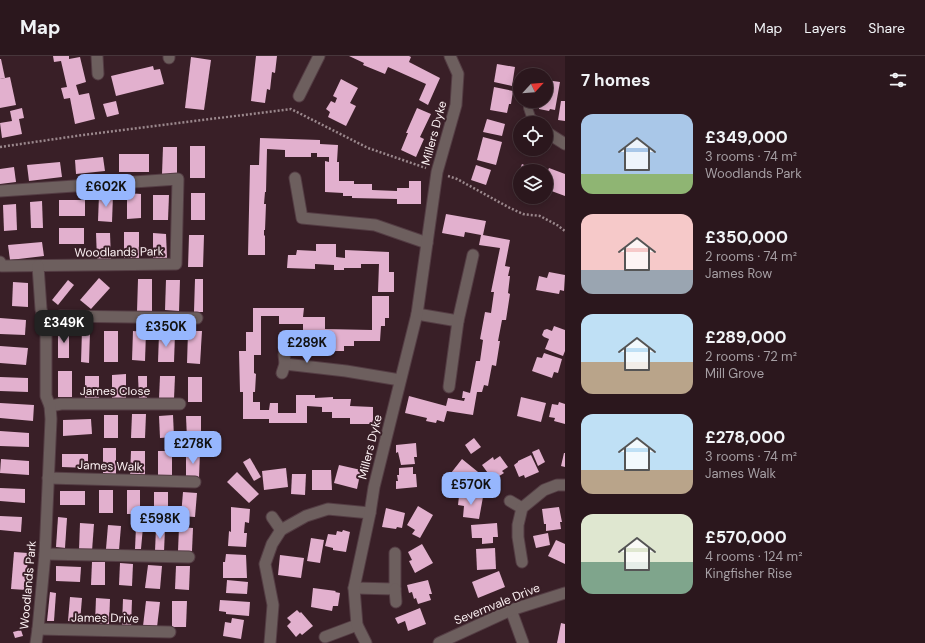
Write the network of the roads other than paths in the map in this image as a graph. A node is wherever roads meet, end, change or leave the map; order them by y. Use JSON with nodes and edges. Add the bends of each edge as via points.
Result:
{"nodes":[{"id":1,"x":97,"y":56,"type":"edge"},
{"id":2,"x":318,"y":56,"type":"edge"},
{"id":3,"x":450,"y":56,"type":"edge"},
{"id":4,"x":98,"y":74,"type":"dead end"},
{"id":5,"x":298,"y":96,"type":"dead end"},
{"id":6,"x":553,"y":136,"type":"edge"},
{"id":7,"x":565,"y":144,"type":"edge"},
{"id":8,"x":295,"y":178,"type":"dead end"},
{"id":9,"x":0,"y":191,"type":"edge"},
{"id":10,"x":427,"y":243,"type":"junction"},
{"id":11,"x":473,"y":255,"type":"dead end"},
{"id":12,"x":0,"y":262,"type":"edge"},
{"id":13,"x":38,"y":266,"type":"junction"},
{"id":14,"x":417,"y":314,"type":"junction"},
{"id":15,"x":196,"y":318,"type":"dead end"},
{"id":16,"x":44,"y":320,"type":"junction"},
{"id":17,"x":458,"y":321,"type":"junction"},
{"id":18,"x":284,"y":364,"type":"dead end"},
{"id":19,"x":400,"y":380,"type":"junction"},
{"id":20,"x":449,"y":387,"type":"dead end"},
{"id":21,"x":180,"y":404,"type":"dead end"},
{"id":22,"x":50,"y":406,"type":"junction"},
{"id":23,"x":48,"y":478,"type":"junction"},
{"id":24,"x":195,"y":482,"type":"dead end"},
{"id":25,"x":565,"y":485,"type":"edge"},
{"id":26,"x":510,"y":501,"type":"dead end"},
{"id":27,"x":522,"y":508,"type":"junction"},
{"id":28,"x":370,"y":513,"type":"junction"},
{"id":29,"x":272,"y":517,"type":"dead end"},
{"id":30,"x":280,"y":530,"type":"junction"},
{"id":31,"x":395,"y":553,"type":"dead end"},
{"id":32,"x":45,"y":554,"type":"junction"},
{"id":33,"x":189,"y":557,"type":"dead end"},
{"id":34,"x":522,"y":562,"type":"dead end"},
{"id":35,"x":354,"y":588,"type":"junction"},
{"id":36,"x":396,"y":589,"type":"junction"},
{"id":37,"x":565,"y":593,"type":"edge"},
{"id":38,"x":396,"y":602,"type":"dead end"},
{"id":39,"x":511,"y":610,"type":"junction"},
{"id":40,"x":358,"y":625,"type":"junction"},
{"id":41,"x":38,"y":629,"type":"junction"},
{"id":42,"x":170,"y":632,"type":"dead end"},
{"id":43,"x":325,"y":637,"type":"dead end"},
{"id":44,"x":36,"y":643,"type":"edge"},
{"id":45,"x":270,"y":643,"type":"edge"},
{"id":46,"x":366,"y":643,"type":"edge"},
{"id":47,"x":439,"y":643,"type":"edge"},
{"id":48,"x":523,"y":643,"type":"edge"}],
"edges":[{"from":1,"to":4,"type":"street"},
{"from":2,"to":5,"type":"street"},
{"from":3,"to":10,"type":"street","name":"Millers Dyke","via":[[458,74],[456,105],[437,172]]},
{"from":6,"to":7,"type":"street"},
{"from":8,"to":10,"type":"street","via":[[302,218],[375,225]]},
{"from":9,"to":13,"type":"street","name":"Woodlands Park","via":[[178,179],[176,264]]},
{"from":10,"to":14,"type":"street","name":"Millers Dyke"},
{"from":11,"to":17,"type":"street"},
{"from":12,"to":13,"type":"street","name":"Woodlands Park","via":[[2,266]]},
{"from":13,"to":16,"type":"street","name":"Woodlands Park"},
{"from":14,"to":17,"type":"street"},
{"from":14,"to":19,"type":"street","name":"Millers Dyke"},
{"from":15,"to":16,"type":"street","via":[[60,316]]},
{"from":16,"to":22,"type":"street","name":"Woodlands Park","via":[[46,396]]},
{"from":17,"to":20,"type":"street"},
{"from":18,"to":19,"type":"street"},
{"from":19,"to":28,"type":"street","name":"Millers Dyke"},
{"from":21,"to":22,"type":"street","name":"James Close"},
{"from":22,"to":23,"type":"street","name":"Woodlands Park"},
{"from":23,"to":24,"type":"street","name":"James Walk"},
{"from":23,"to":32,"type":"street","name":"Woodlands Park"},
{"from":25,"to":27,"type":"street","via":[[544,490]]},
{"from":26,"to":27,"type":"street"},
{"from":27,"to":34,"type":"street","via":[[518,525]]},
{"from":28,"to":30,"type":"street","via":[[328,509],[306,516]]},
{"from":28,"to":35,"type":"street","name":"Millers Dyke"},
{"from":29,"to":30,"type":"street"},
{"from":30,"to":45,"type":"street","via":[[265,564],[273,605]]},
{"from":31,"to":36,"type":"street"},
{"from":32,"to":33,"type":"street"},
{"from":32,"to":41,"type":"street","name":"Woodlands Park"},
{"from":35,"to":36,"type":"street"},
{"from":35,"to":40,"type":"street","name":"Millers Dyke"},
{"from":36,"to":38,"type":"street"},
{"from":37,"to":39,"type":"street","name":"Severnvale Drive"},
{"from":39,"to":47,"type":"street","name":"Severnvale Drive"},
{"from":39,"to":48,"type":"street"},
{"from":40,"to":43,"type":"street"},
{"from":40,"to":46,"type":"street","name":"Millers Dyke"},
{"from":41,"to":42,"type":"street","name":"James Drive"},
{"from":41,"to":44,"type":"street","name":"Woodlands Park"}]}
